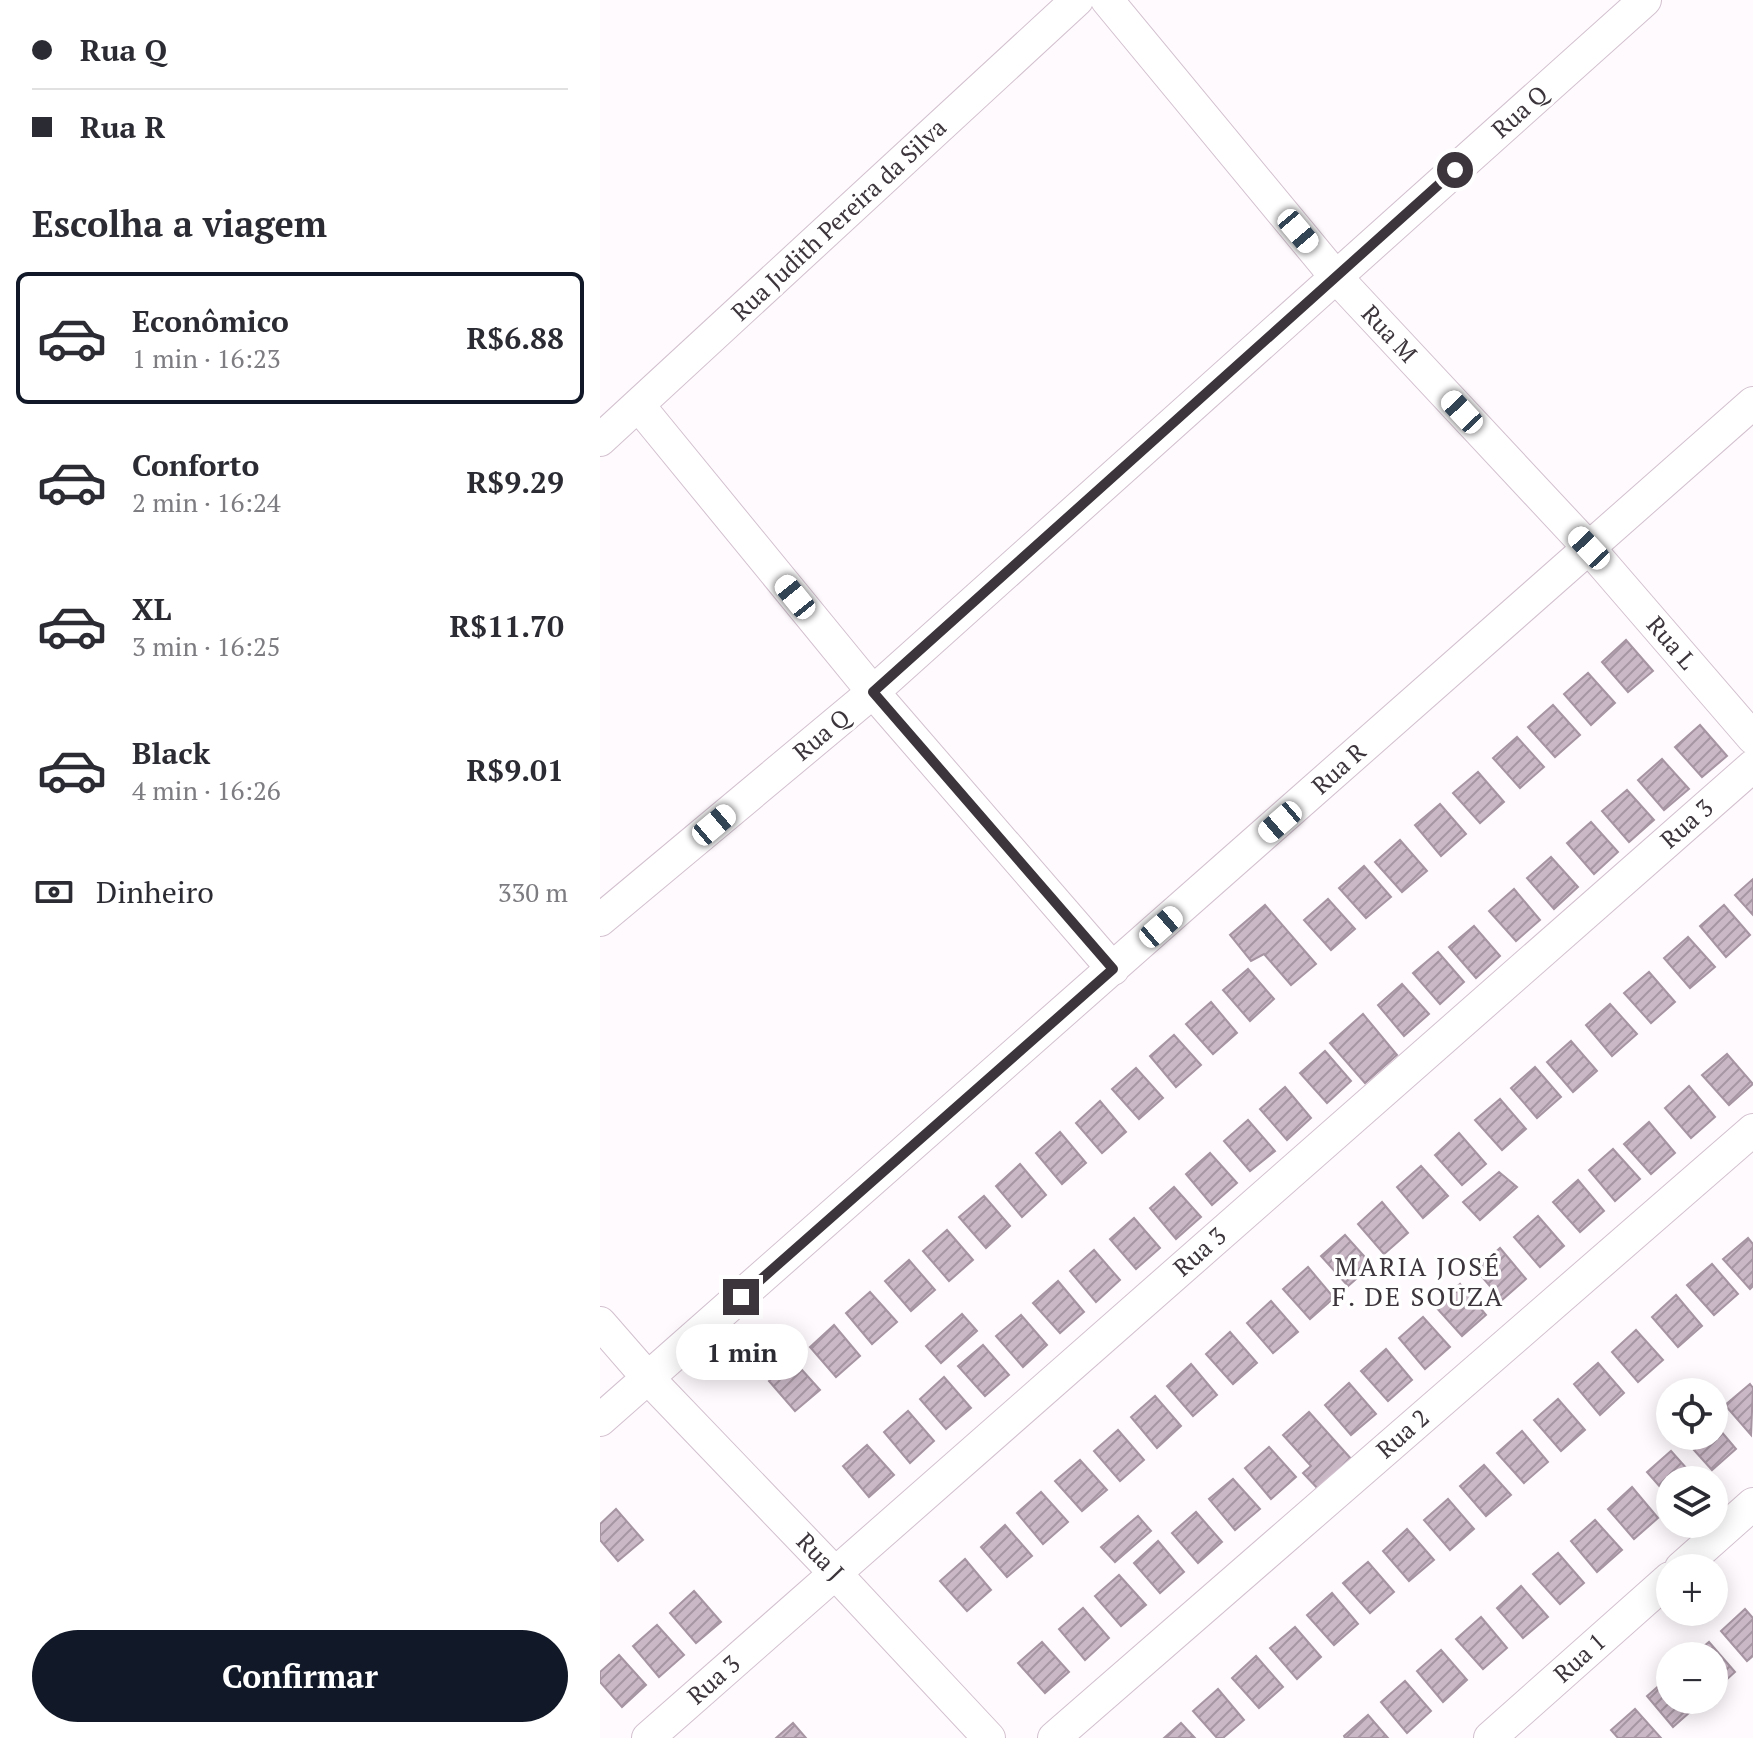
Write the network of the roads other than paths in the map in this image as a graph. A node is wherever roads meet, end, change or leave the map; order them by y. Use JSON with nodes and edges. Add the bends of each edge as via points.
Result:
{"nodes":[{"id":1,"x":1077,"y":0,"type":"edge"},
{"id":2,"x":1107,"y":0,"type":"edge"},
{"id":3,"x":1645,"y":0,"type":"edge"},
{"id":4,"x":1336,"y":277,"type":"junction"},
{"id":5,"x":1753,"y":403,"type":"edge"},
{"id":6,"x":639,"y":406,"type":"junction"},
{"id":7,"x":600,"y":440,"type":"edge"},
{"id":8,"x":1589,"y":548,"type":"junction"},
{"id":9,"x":873,"y":692,"type":"junction"},
{"id":10,"x":1753,"y":738,"type":"edge"},
{"id":11,"x":1753,"y":766,"type":"edge"},
{"id":12,"x":600,"y":920,"type":"edge"},
{"id":13,"x":1113,"y":969,"type":"junction"},
{"id":14,"x":1753,"y":1130,"type":"edge"},
{"id":15,"x":600,"y":1323,"type":"edge"},
{"id":16,"x":648,"y":1378,"type":"junction"},
{"id":17,"x":600,"y":1420,"type":"edge"},
{"id":18,"x":1753,"y":1504,"type":"edge"},
{"id":19,"x":1697,"y":1554,"type":"edge"},
{"id":20,"x":835,"y":1573,"type":"junction"},
{"id":21,"x":1656,"y":1590,"type":"edge"},
{"id":22,"x":648,"y":1738,"type":"edge"},
{"id":23,"x":989,"y":1738,"type":"edge"},
{"id":24,"x":1054,"y":1738,"type":"edge"},
{"id":25,"x":1490,"y":1738,"type":"edge"}],
"edges":[{"from":1,"to":6,"type":"street","name":"Rua Judith Pereira da Silva"},
{"from":2,"to":4,"type":"street","name":"Rua M"},
{"from":3,"to":4,"type":"street","name":"Rua Q"},
{"from":4,"to":8,"type":"street","name":"Rua M"},
{"from":4,"to":9,"type":"street","name":"Rua Q"},
{"from":5,"to":8,"type":"street","name":"Rua R"},
{"from":6,"to":7,"type":"street","name":"Rua Judith Pereira da Silva"},
{"from":6,"to":9,"type":"street"},
{"from":8,"to":10,"type":"street","name":"Rua L"},
{"from":8,"to":13,"type":"street","name":"Rua R"},
{"from":9,"to":12,"type":"street","name":"Rua Q"},
{"from":9,"to":13,"type":"street"},
{"from":11,"to":20,"type":"street","name":"Rua 3"},
{"from":13,"to":16,"type":"street","name":"Rua R"},
{"from":14,"to":24,"type":"street","name":"Rua 2"},
{"from":15,"to":16,"type":"street","name":"Rua J"},
{"from":16,"to":17,"type":"street","name":"Rua R"},
{"from":16,"to":20,"type":"street","name":"Rua J"},
{"from":18,"to":19,"type":"street"},
{"from":20,"to":22,"type":"street","name":"Rua 3"},
{"from":20,"to":23,"type":"street","name":"Rua J"},
{"from":21,"to":25,"type":"street","name":"Rua 1"}]}
